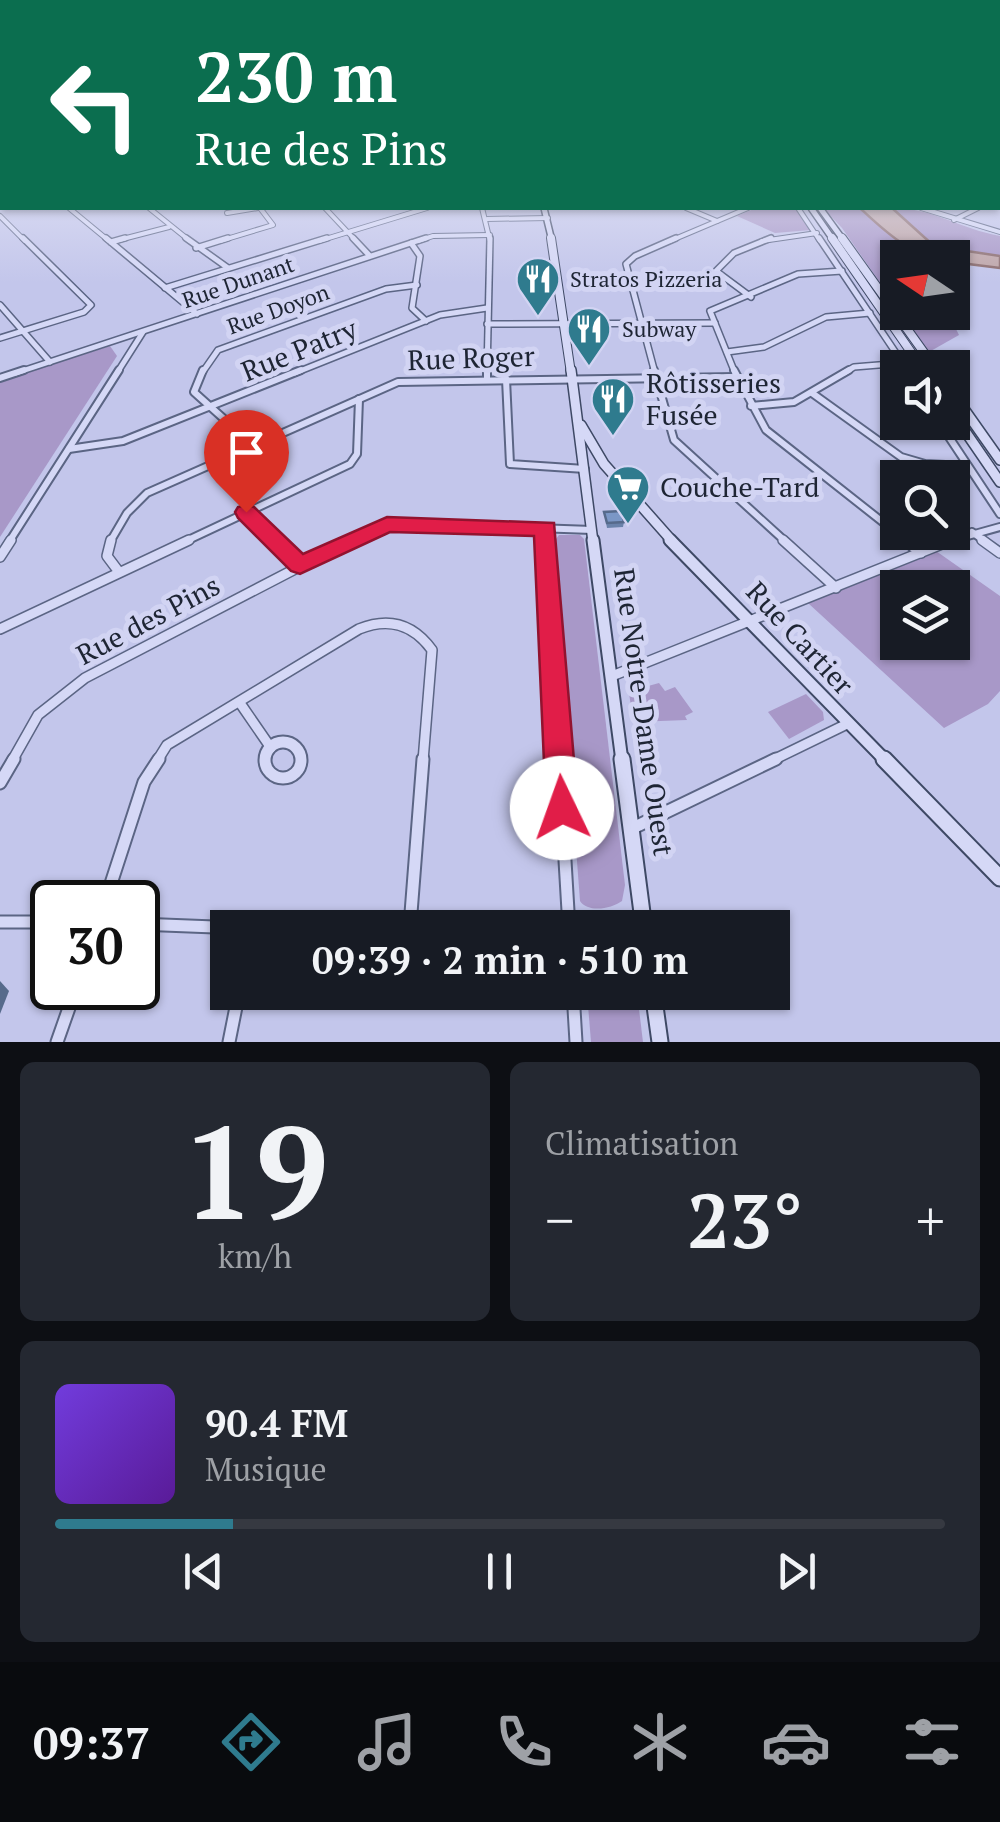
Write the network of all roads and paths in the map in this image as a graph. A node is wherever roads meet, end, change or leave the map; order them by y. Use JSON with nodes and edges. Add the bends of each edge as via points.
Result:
{"nodes":[{"id":1,"x":71,"y":210,"type":"edge"},
{"id":2,"x":151,"y":210,"type":"edge"},
{"id":3,"x":246,"y":210,"type":"edge"},
{"id":4,"x":261,"y":210,"type":"edge"},
{"id":5,"x":327,"y":210,"type":"edge"},
{"id":6,"x":420,"y":210,"type":"edge"},
{"id":7,"x":483,"y":210,"type":"edge"},
{"id":8,"x":545,"y":210,"type":"edge"},
{"id":9,"x":691,"y":210,"type":"edge"},
{"id":10,"x":743,"y":210,"type":"edge"},
{"id":11,"x":800,"y":210,"type":"edge"},
{"id":12,"x":812,"y":210,"type":"edge"},
{"id":13,"x":821,"y":210,"type":"edge"},
{"id":14,"x":926,"y":210,"type":"edge"},
{"id":15,"x":974,"y":210,"type":"edge"},
{"id":16,"x":226,"y":213,"type":"dead end"},
{"id":17,"x":0,"y":216,"type":"edge"},
{"id":18,"x":548,"y":218,"type":"junction"},
{"id":19,"x":487,"y":219,"type":"junction"},
{"id":20,"x":954,"y":220,"type":"junction"},
{"id":21,"x":717,"y":221,"type":"junction"},
{"id":22,"x":169,"y":227,"type":"junction"},
{"id":23,"x":347,"y":232,"type":"junction"},
{"id":24,"x":816,"y":232,"type":"junction"},
{"id":25,"x":1000,"y":232,"type":"edge"},
{"id":26,"x":490,"y":235,"type":"junction"},
{"id":27,"x":110,"y":242,"type":"junction"},
{"id":28,"x":411,"y":243,"type":"junction"},
{"id":29,"x":196,"y":248,"type":"junction"},
{"id":30,"x":370,"y":256,"type":"junction"},
{"id":31,"x":228,"y":268,"type":"junction"},
{"id":32,"x":842,"y":270,"type":"junction"},
{"id":33,"x":417,"y":285,"type":"junction"},
{"id":34,"x":165,"y":288,"type":"junction"},
{"id":35,"x":751,"y":297,"type":"junction"},
{"id":36,"x":0,"y":305,"type":"edge"},
{"id":37,"x":487,"y":308,"type":"junction"},
{"id":38,"x":870,"y":313,"type":"junction"},
{"id":39,"x":197,"y":314,"type":"junction"},
{"id":40,"x":426,"y":320,"type":"junction"},
{"id":41,"x":715,"y":323,"type":"junction"},
{"id":42,"x":487,"y":324,"type":"junction"},
{"id":43,"x":563,"y":324,"type":"junction"},
{"id":44,"x":641,"y":324,"type":"junction"},
{"id":45,"x":23,"y":330,"type":"junction"},
{"id":46,"x":143,"y":332,"type":"junction"},
{"id":47,"x":0,"y":338,"type":"edge"},
{"id":48,"x":894,"y":350,"type":"edge"},
{"id":49,"x":910,"y":350,"type":"edge"},
{"id":50,"x":923,"y":350,"type":"edge"},
{"id":51,"x":727,"y":352,"type":"junction"},
{"id":52,"x":50,"y":362,"type":"junction"},
{"id":53,"x":880,"y":367,"type":"edge"},
{"id":54,"x":737,"y":377,"type":"junction"},
{"id":55,"x":0,"y":378,"type":"edge"},
{"id":56,"x":572,"y":378,"type":"junction"},
{"id":57,"x":656,"y":378,"type":"junction"},
{"id":58,"x":487,"y":379,"type":"junction"},
{"id":59,"x":506,"y":379,"type":"junction"},
{"id":60,"x":812,"y":393,"type":"junction"},
{"id":61,"x":359,"y":399,"type":"junction"},
{"id":62,"x":751,"y":406,"type":"junction"},
{"id":63,"x":210,"y":408,"type":"junction"},
{"id":64,"x":970,"y":418,"type":"edge"},
{"id":65,"x":578,"y":420,"type":"junction"},
{"id":66,"x":970,"y":438,"type":"edge"},
{"id":67,"x":253,"y":445,"type":"junction"},
{"id":68,"x":69,"y":449,"type":"junction"},
{"id":69,"x":908,"y":460,"type":"edge"},
{"id":70,"x":1000,"y":460,"type":"edge"},
{"id":71,"x":585,"y":469,"type":"junction"},
{"id":72,"x":970,"y":472,"type":"edge"},
{"id":73,"x":1000,"y":482,"type":"edge"},
{"id":74,"x":246,"y":512,"type":"junction"},
{"id":75,"x":1000,"y":514,"type":"edge"},
{"id":76,"x":1000,"y":527,"type":"edge"},
{"id":77,"x":546,"y":528,"type":"junction"},
{"id":78,"x":592,"y":530,"type":"junction"},
{"id":79,"x":972,"y":532,"type":"junction"},
{"id":80,"x":2,"y":551,"type":"edge"},
{"id":81,"x":921,"y":553,"type":"junction"},
{"id":82,"x":1000,"y":553,"type":"edge"},
{"id":83,"x":300,"y":565,"type":"junction"},
{"id":84,"x":119,"y":572,"type":"junction"},
{"id":85,"x":836,"y":588,"type":"junction"},
{"id":86,"x":752,"y":622,"type":"junction"},
{"id":87,"x":0,"y":629,"type":"edge"},
{"id":88,"x":612,"y":676,"type":"junction"},
{"id":89,"x":240,"y":702,"type":"junction"},
{"id":90,"x":847,"y":724,"type":"junction"},
{"id":91,"x":272,"y":748,"type":"dead end"},
{"id":92,"x":0,"y":784,"type":"edge"},
{"id":93,"x":634,"y":828,"type":"junction"},
{"id":94,"x":1000,"y":878,"type":"edge"},
{"id":95,"x":112,"y":880,"type":"edge"},
{"id":96,"x":411,"y":910,"type":"edge"},
{"id":97,"x":568,"y":910,"type":"edge"},
{"id":98,"x":643,"y":910,"type":"edge"},
{"id":99,"x":0,"y":922,"type":"edge"},
{"id":100,"x":30,"y":922,"type":"edge"},
{"id":101,"x":160,"y":925,"type":"edge"},
{"id":102,"x":210,"y":927,"type":"edge"},
{"id":103,"x":68,"y":1010,"type":"edge"},
{"id":104,"x":235,"y":1010,"type":"edge"},
{"id":105,"x":574,"y":1010,"type":"edge"},
{"id":106,"x":656,"y":1010,"type":"edge"},
{"id":107,"x":57,"y":1042,"type":"edge"},
{"id":108,"x":229,"y":1042,"type":"edge"},
{"id":109,"x":576,"y":1042,"type":"edge"},
{"id":110,"x":660,"y":1042,"type":"edge"}],
"edges":[{"from":1,"to":27,"type":"street"},
{"from":2,"to":22,"type":"street"},
{"from":3,"to":16,"type":"street"},
{"from":4,"to":29,"type":"street","via":[[273,225]]},
{"from":5,"to":23,"type":"street"},
{"from":6,"to":23,"type":"street"},
{"from":7,"to":19,"type":"street"},
{"from":8,"to":18,"type":"street","name":"Rue Notre-Dame Ouest"},
{"from":9,"to":21,"type":"street"},
{"from":10,"to":21,"type":"street"},
{"from":11,"to":24,"type":"street"},
{"from":12,"to":49,"type":"street"},
{"from":13,"to":50,"type":"street"},
{"from":14,"to":20,"type":"street"},
{"from":15,"to":20,"type":"street"},
{"from":17,"to":45,"type":"street","via":[[91,305]]},
{"from":18,"to":19,"type":"street"},
{"from":18,"to":43,"type":"street","name":"Rue Notre-Dame Ouest"},
{"from":19,"to":26,"type":"street"},
{"from":20,"to":25,"type":"street"},
{"from":21,"to":44,"type":"street","via":[[627,262]]},
{"from":22,"to":27,"type":"street"},
{"from":22,"to":29,"type":"street"},
{"from":23,"to":30,"type":"street"},
{"from":23,"to":31,"type":"street"},
{"from":24,"to":32,"type":"street"},
{"from":24,"to":35,"type":"street","via":[[780,234],[724,260],[718,276]]},
{"from":26,"to":28,"type":"street","name":"Rue Dunant","via":[[438,235]]},
{"from":26,"to":37,"type":"street"},
{"from":27,"to":34,"type":"street"},
{"from":28,"to":30,"type":"street","name":"Rue Dunant"},
{"from":28,"to":33,"type":"street","via":[[420,256]]},
{"from":29,"to":31,"type":"street"},
{"from":30,"to":39,"type":"street","name":"Rue Dunant"},
{"from":31,"to":34,"type":"street"},
{"from":32,"to":35,"type":"street","via":[[802,273]]},
{"from":32,"to":38,"type":"street"},
{"from":33,"to":40,"type":"street","via":[[412,308]]},
{"from":33,"to":63,"type":"street","name":"Rue Doyon","via":[[386,289],[218,350],[194,388]]},
{"from":34,"to":39,"type":"street"},
{"from":35,"to":41,"type":"street","via":[[711,308]]},
{"from":36,"to":45,"type":"street"},
{"from":37,"to":40,"type":"street","name":"Rue Patry"},
{"from":37,"to":42,"type":"street"},
{"from":38,"to":48,"type":"street"},
{"from":38,"to":51,"type":"street","via":[[826,317],[764,347]]},
{"from":39,"to":46,"type":"street","name":"Rue Dunant"},
{"from":40,"to":63,"type":"street","name":"Rue Patry"},
{"from":41,"to":44,"type":"street"},
{"from":41,"to":51,"type":"street"},
{"from":42,"to":43,"type":"street"},
{"from":42,"to":58,"type":"street"},
{"from":43,"to":44,"type":"street"},
{"from":43,"to":56,"type":"street","name":"Rue Notre-Dame Ouest"},
{"from":44,"to":57,"type":"street"},
{"from":45,"to":47,"type":"street"},
{"from":45,"to":52,"type":"street"},
{"from":46,"to":52,"type":"street","name":"Rue Dunant"},
{"from":46,"to":68,"type":"street"},
{"from":51,"to":54,"type":"street"},
{"from":52,"to":55,"type":"street","name":"Rue Dunant"},
{"from":53,"to":60,"type":"street","via":[[854,368]]},
{"from":54,"to":57,"type":"street","name":"Rue Roger"},
{"from":54,"to":62,"type":"street"},
{"from":56,"to":57,"type":"street","name":"Rue Roger"},
{"from":56,"to":59,"type":"street","name":"Rue Roger"},
{"from":56,"to":65,"type":"street","name":"Rue Notre-Dame Ouest"},
{"from":57,"to":85,"type":"street","via":[[679,446]]},
{"from":58,"to":59,"type":"street","name":"Rue Roger"},
{"from":58,"to":61,"type":"street","name":"Rue Roger","via":[[408,379]]},
{"from":59,"to":71,"type":"street","via":[[510,464]]},
{"from":60,"to":62,"type":"street","via":[[787,404]]},
{"from":60,"to":69,"type":"street"},
{"from":61,"to":67,"type":"street","name":"Rue Roger"},
{"from":61,"to":74,"type":"street","via":[[354,460]]},
{"from":62,"to":81,"type":"street","via":[[788,451]]},
{"from":63,"to":67,"type":"street"},
{"from":63,"to":68,"type":"street","name":"Rue Patry","via":[[124,442]]},
{"from":64,"to":70,"type":"street"},
{"from":65,"to":71,"type":"street","name":"Rue Notre-Dame Ouest"},
{"from":65,"to":86,"type":"street","name":"Rue Cartier","via":[[650,519]]},
{"from":66,"to":73,"type":"street"},
{"from":67,"to":84,"type":"street","name":"Rue Roger","via":[[135,502],[107,551]]},
{"from":68,"to":80,"type":"street"},
{"from":71,"to":78,"type":"street","name":"Rue Notre-Dame Ouest"},
{"from":72,"to":75,"type":"street"},
{"from":74,"to":83,"type":"street"},
{"from":74,"to":84,"type":"street"},
{"from":76,"to":79,"type":"street"},
{"from":77,"to":78,"type":"street","name":"Rue des Pins"},
{"from":77,"to":83,"type":"street","name":"Rue des Pins","via":[[387,525]]},
{"from":77,"to":97,"type":"street"},
{"from":78,"to":88,"type":"street","name":"Rue Notre-Dame Ouest"},
{"from":79,"to":81,"type":"street"},
{"from":79,"to":82,"type":"street"},
{"from":81,"to":85,"type":"street"},
{"from":83,"to":92,"type":"street","name":"Rue des Pins","via":[[48,704]]},
{"from":84,"to":87,"type":"street"},
{"from":85,"to":86,"type":"street"},
{"from":86,"to":88,"type":"street"},
{"from":86,"to":90,"type":"street","name":"Rue Cartier"},
{"from":88,"to":93,"type":"street","name":"Rue Notre-Dame Ouest"},
{"from":89,"to":91,"type":"street"},
{"from":89,"to":95,"type":"street","via":[[174,738],[149,769]]},
{"from":89,"to":96,"type":"street","via":[[370,624],[411,626],[427,642],[432,659]]},
{"from":90,"to":93,"type":"street"},
{"from":90,"to":94,"type":"street","name":"Rue Cartier"},
{"from":93,"to":98,"type":"street","name":"Rue Notre-Dame Ouest"},
{"from":99,"to":100,"type":"street"},
{"from":101,"to":102,"type":"street"},
{"from":103,"to":107,"type":"street"},
{"from":104,"to":108,"type":"street"},
{"from":105,"to":109,"type":"street"},
{"from":106,"to":110,"type":"street"}]}
